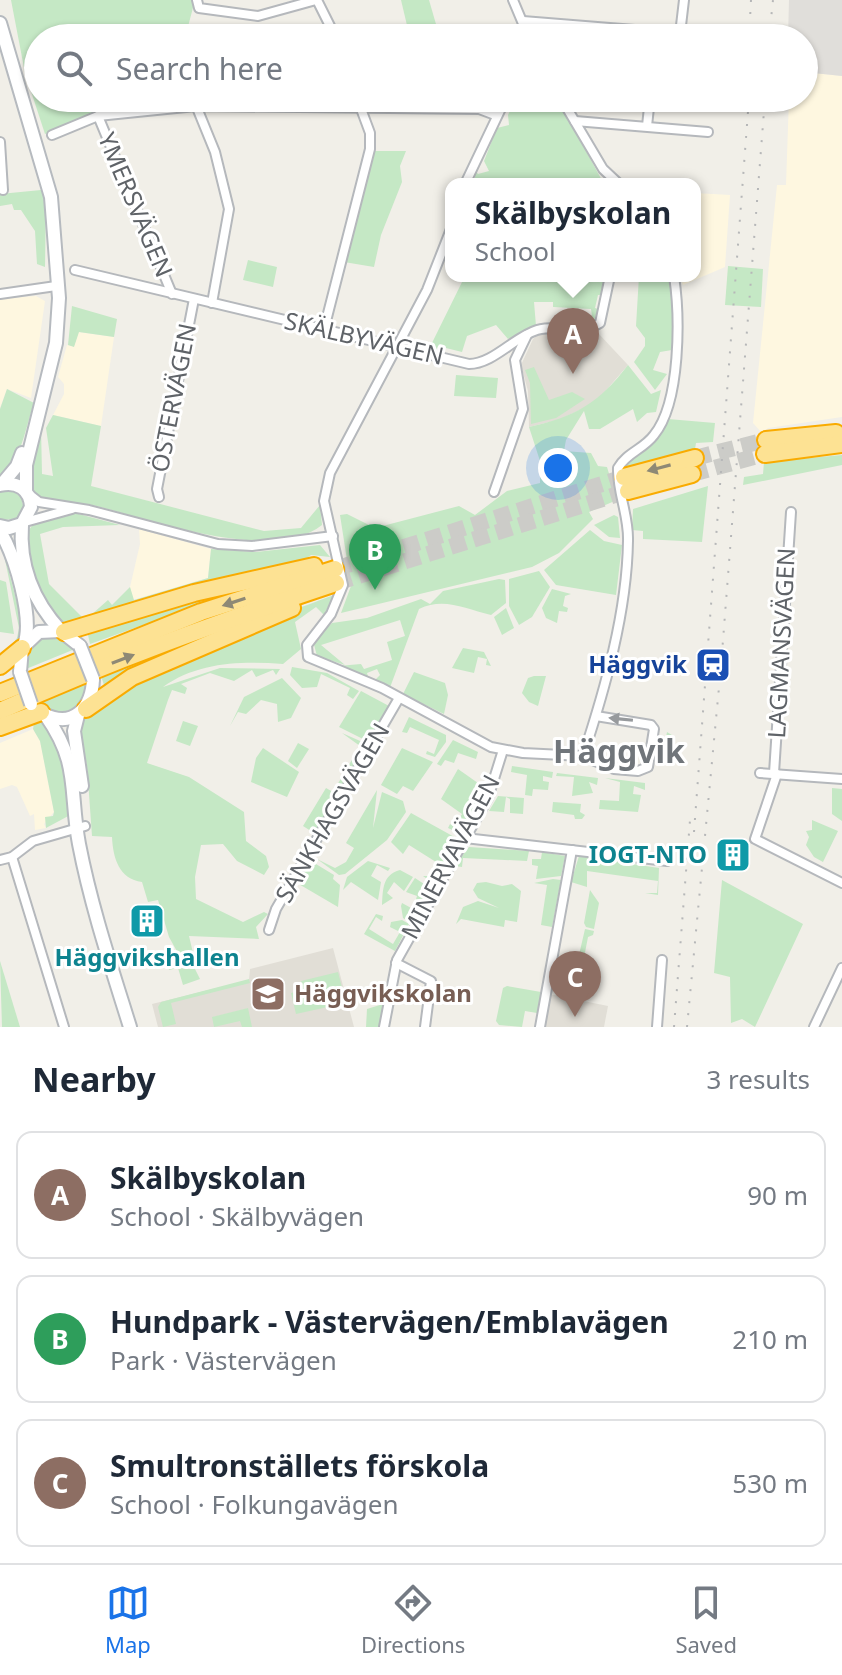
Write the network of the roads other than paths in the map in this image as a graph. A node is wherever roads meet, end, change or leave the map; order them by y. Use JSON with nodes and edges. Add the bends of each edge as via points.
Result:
{"nodes":[{"id":1,"x":317,"y":0,"type":"edge"},
{"id":2,"x":513,"y":0,"type":"edge"},
{"id":3,"x":684,"y":0,"type":"edge"},
{"id":4,"x":198,"y":4,"type":"edge"},
{"id":5,"x":523,"y":21,"type":"junction"},
{"id":6,"x":0,"y":23,"type":"edge"},
{"id":7,"x":329,"y":24,"type":"edge"},
{"id":8,"x":524,"y":24,"type":"edge"},
{"id":9,"x":553,"y":24,"type":"edge"},
{"id":10,"x":681,"y":24,"type":"edge"},
{"id":11,"x":24,"y":105,"type":"edge"},
{"id":12,"x":26,"y":112,"type":"edge"},
{"id":13,"x":125,"y":112,"type":"edge"},
{"id":14,"x":198,"y":112,"type":"edge"},
{"id":15,"x":363,"y":112,"type":"edge"},
{"id":16,"x":487,"y":112,"type":"edge"},
{"id":17,"x":497,"y":112,"type":"edge"},
{"id":18,"x":570,"y":112,"type":"edge"},
{"id":19,"x":648,"y":112,"type":"edge"},
{"id":20,"x":495,"y":115,"type":"junction"},
{"id":21,"x":98,"y":116,"type":"junction"},
{"id":22,"x":575,"y":121,"type":"junction"},
{"id":23,"x":647,"y":126,"type":"junction"},
{"id":24,"x":708,"y":132,"type":"dead end"},
{"id":25,"x":52,"y":135,"type":"dead end"},
{"id":26,"x":0,"y":142,"type":"edge"},
{"id":27,"x":468,"y":178,"type":"edge"},
{"id":28,"x":611,"y":178,"type":"edge"},
{"id":29,"x":3,"y":190,"type":"dead end"},
{"id":30,"x":445,"y":247,"type":"edge"},
{"id":31,"x":75,"y":270,"type":"dead end"},
{"id":32,"x":609,"y":282,"type":"edge"},
{"id":33,"x":675,"y":282,"type":"edge"},
{"id":34,"x":56,"y":286,"type":"junction"},
{"id":35,"x":0,"y":294,"type":"edge"},
{"id":36,"x":172,"y":294,"type":"junction"},
{"id":37,"x":194,"y":299,"type":"junction"},
{"id":38,"x":212,"y":303,"type":"junction"},
{"id":39,"x":324,"y":329,"type":"junction"},
{"id":40,"x":527,"y":335,"type":"junction"},
{"id":41,"x":398,"y":347,"type":"junction"},
{"id":42,"x":842,"y":425,"type":"edge"},
{"id":43,"x":842,"y":433,"type":"edge"},
{"id":44,"x":768,"y":444,"type":"junction"},
{"id":45,"x":842,"y":444,"type":"edge"},
{"id":46,"x":693,"y":466,"type":"tunnel mouth"},
{"id":47,"x":1,"y":484,"type":"edge"},
{"id":48,"x":626,"y":484,"type":"tunnel mouth"},
{"id":49,"x":27,"y":492,"type":"junction"},
{"id":50,"x":494,"y":492,"type":"dead end"},
{"id":51,"x":159,"y":497,"type":"dead end"},
{"id":52,"x":89,"y":510,"type":"junction"},
{"id":53,"x":791,"y":512,"type":"dead end"},
{"id":54,"x":24,"y":523,"type":"junction"},
{"id":55,"x":0,"y":529,"type":"edge"},
{"id":56,"x":333,"y":536,"type":"junction"},
{"id":57,"x":335,"y":576,"type":"junction"},
{"id":58,"x":62,"y":632,"type":"junction"},
{"id":59,"x":23,"y":646,"type":"junction"},
{"id":60,"x":0,"y":666,"type":"edge"},
{"id":61,"x":0,"y":693,"type":"edge"},
{"id":62,"x":399,"y":698,"type":"junction"},
{"id":63,"x":0,"y":711,"type":"edge"},
{"id":64,"x":39,"y":711,"type":"junction"},
{"id":65,"x":82,"y":712,"type":"junction"},
{"id":66,"x":596,"y":716,"type":"junction"},
{"id":67,"x":0,"y":727,"type":"edge"},
{"id":68,"x":503,"y":750,"type":"junction"},
{"id":69,"x":583,"y":756,"type":"junction"},
{"id":70,"x":760,"y":773,"type":"dead end"},
{"id":71,"x":776,"y":774,"type":"junction"},
{"id":72,"x":842,"y":779,"type":"edge"},
{"id":73,"x":81,"y":826,"type":"junction"},
{"id":74,"x":465,"y":838,"type":"junction"},
{"id":75,"x":572,"y":850,"type":"junction"},
{"id":76,"x":12,"y":857,"type":"junction"},
{"id":77,"x":0,"y":860,"type":"edge"},
{"id":78,"x":667,"y":861,"type":"dead end"},
{"id":79,"x":842,"y":883,"type":"edge"},
{"id":80,"x":269,"y":930,"type":"dead end"},
{"id":81,"x":662,"y":960,"type":"dead end"},
{"id":82,"x":396,"y":963,"type":"junction"},
{"id":83,"x":842,"y":968,"type":"edge"},
{"id":84,"x":64,"y":1027,"type":"edge"},
{"id":85,"x":130,"y":1027,"type":"edge"},
{"id":86,"x":384,"y":1027,"type":"edge"},
{"id":87,"x":425,"y":1027,"type":"edge"},
{"id":88,"x":540,"y":1027,"type":"edge"},
{"id":89,"x":657,"y":1027,"type":"edge"},
{"id":90,"x":814,"y":1027,"type":"edge"}],
"edges":[{"from":1,"to":4,"type":"street","via":[[258,16]]},
{"from":1,"to":7,"type":"street"},
{"from":2,"to":5,"type":"street"},
{"from":3,"to":10,"type":"street"},
{"from":5,"to":8,"type":"street"},
{"from":5,"to":9,"type":"street"},
{"from":6,"to":11,"type":"street"},
{"from":12,"to":34,"type":"street","via":[[51,197]]},
{"from":13,"to":21,"type":"street"},
{"from":14,"to":38,"type":"street","name":"ÖSTERVÄGEN","via":[[229,209]]},
{"from":15,"to":39,"type":"street","via":[[370,149]]},
{"from":16,"to":20,"type":"street"},
{"from":17,"to":20,"type":"street"},
{"from":18,"to":22,"type":"street"},
{"from":19,"to":23,"type":"street"},
{"from":20,"to":27,"type":"street"},
{"from":21,"to":25,"type":"street"},
{"from":21,"to":36,"type":"street","name":"YMERSVÄGEN"},
{"from":22,"to":23,"type":"street"},
{"from":22,"to":28,"type":"street"},
{"from":23,"to":24,"type":"street"},
{"from":26,"to":29,"type":"street"},
{"from":30,"to":41,"type":"street"},
{"from":31,"to":36,"type":"street","name":"SKÄLBYVÄGEN"},
{"from":32,"to":40,"type":"street","name":"SKÄLBYVÄGEN","via":[[600,323],[593,328],[551,328]]},
{"from":33,"to":66,"type":"street","via":[[679,331],[665,412],[655,434],[618,468],[627,516],[625,585]]},
{"from":34,"to":35,"type":"street"},
{"from":34,"to":47,"type":"street","via":[[42,383],[17,466]]},
{"from":34,"to":49,"type":"street","via":[[56,343],[26,465]]},
{"from":36,"to":37,"type":"street","name":"SKÄLBYVÄGEN"},
{"from":37,"to":38,"type":"street","name":"SKÄLBYVÄGEN"},
{"from":37,"to":51,"type":"street","name":"ÖSTERVÄGEN"},
{"from":38,"to":39,"type":"street","name":"SKÄLBYVÄGEN"},
{"from":39,"to":41,"type":"street","name":"SKÄLBYVÄGEN"},
{"from":40,"to":41,"type":"street","name":"SKÄLBYVÄGEN","via":[[476,364]]},
{"from":40,"to":50,"type":"street","via":[[515,360],[523,409]]},
{"from":41,"to":56,"type":"street","via":[[330,473],[324,501]]},
{"from":42,"to":44,"type":"highway"},
{"from":43,"to":44,"type":"highway"},
{"from":44,"to":45,"type":"highway"},
{"from":46,"to":48,"type":"highway"},
{"from":47,"to":49,"type":"street","via":[[18,485]]},
{"from":49,"to":52,"type":"street","via":[[39,502]]},
{"from":49,"to":54,"type":"street","via":[[31,507]]},
{"from":52,"to":54,"type":"street","via":[[54,512]]},
{"from":52,"to":56,"type":"street","via":[[218,544],[252,546]]},
{"from":53,"to":71,"type":"street","name":"LAGMANSVÄGEN"},
{"from":54,"to":55,"type":"street"},
{"from":54,"to":58,"type":"street","via":[[21,542],[31,587]]},
{"from":55,"to":59,"type":"street","via":[[29,626]]},
{"from":56,"to":62,"type":"street","via":[[343,585],[331,614],[307,645],[308,657]]},
{"from":57,"to":58,"type":"highway","via":[[194,593]]},
{"from":57,"to":61,"type":"highway","one_way":true,"via":[[201,612]]},
{"from":63,"to":57,"type":"highway","one_way":true},
{"from":57,"to":65,"type":"highway","via":[[132,677]]},
{"from":58,"to":59,"type":"street","via":[[39,632]]},
{"from":58,"to":65,"type":"street","bridge":true,"via":[[80,646],[93,679]]},
{"from":59,"to":60,"type":"highway"},
{"from":59,"to":64,"type":"street","bridge":true,"via":[[20,672]]},
{"from":62,"to":68,"type":"street"},
{"from":62,"to":80,"type":"street","name":"SÄNKHAGSVÄGEN","via":[[276,909]]},
{"from":64,"to":65,"type":"street","via":[[63,720]]},
{"from":64,"to":67,"type":"highway"},
{"from":64,"to":73,"type":"street","via":[[71,764]]},
{"from":65,"to":73,"type":"street","via":[[74,731]]},
{"from":66,"to":69,"type":"street"},
{"from":69,"to":66,"type":"street","one_way":true,"via":[[614,769],[638,771],[652,762],[651,725]]},
{"from":68,"to":69,"type":"street"},
{"from":68,"to":74,"type":"street","name":"MINERVAVÄGEN","via":[[488,798]]},
{"from":70,"to":71,"type":"street"},
{"from":71,"to":72,"type":"street"},
{"from":71,"to":79,"type":"street","name":"LAGMANSVÄGEN","via":[[755,839]]},
{"from":73,"to":76,"type":"street","via":[[33,841]]},
{"from":73,"to":85,"type":"street","via":[[92,897]]},
{"from":74,"to":75,"type":"street"},
{"from":74,"to":82,"type":"street","name":"MINERVAVÄGEN"},
{"from":75,"to":78,"type":"street"},
{"from":75,"to":88,"type":"street"},
{"from":76,"to":77,"type":"street"},
{"from":76,"to":84,"type":"street"},
{"from":81,"to":89,"type":"street"},
{"from":82,"to":86,"type":"street","name":"MINERVAVÄGEN"},
{"from":82,"to":87,"type":"street","name":"MINERVAVÄGEN","via":[[431,981]]},
{"from":83,"to":90,"type":"street"}]}
